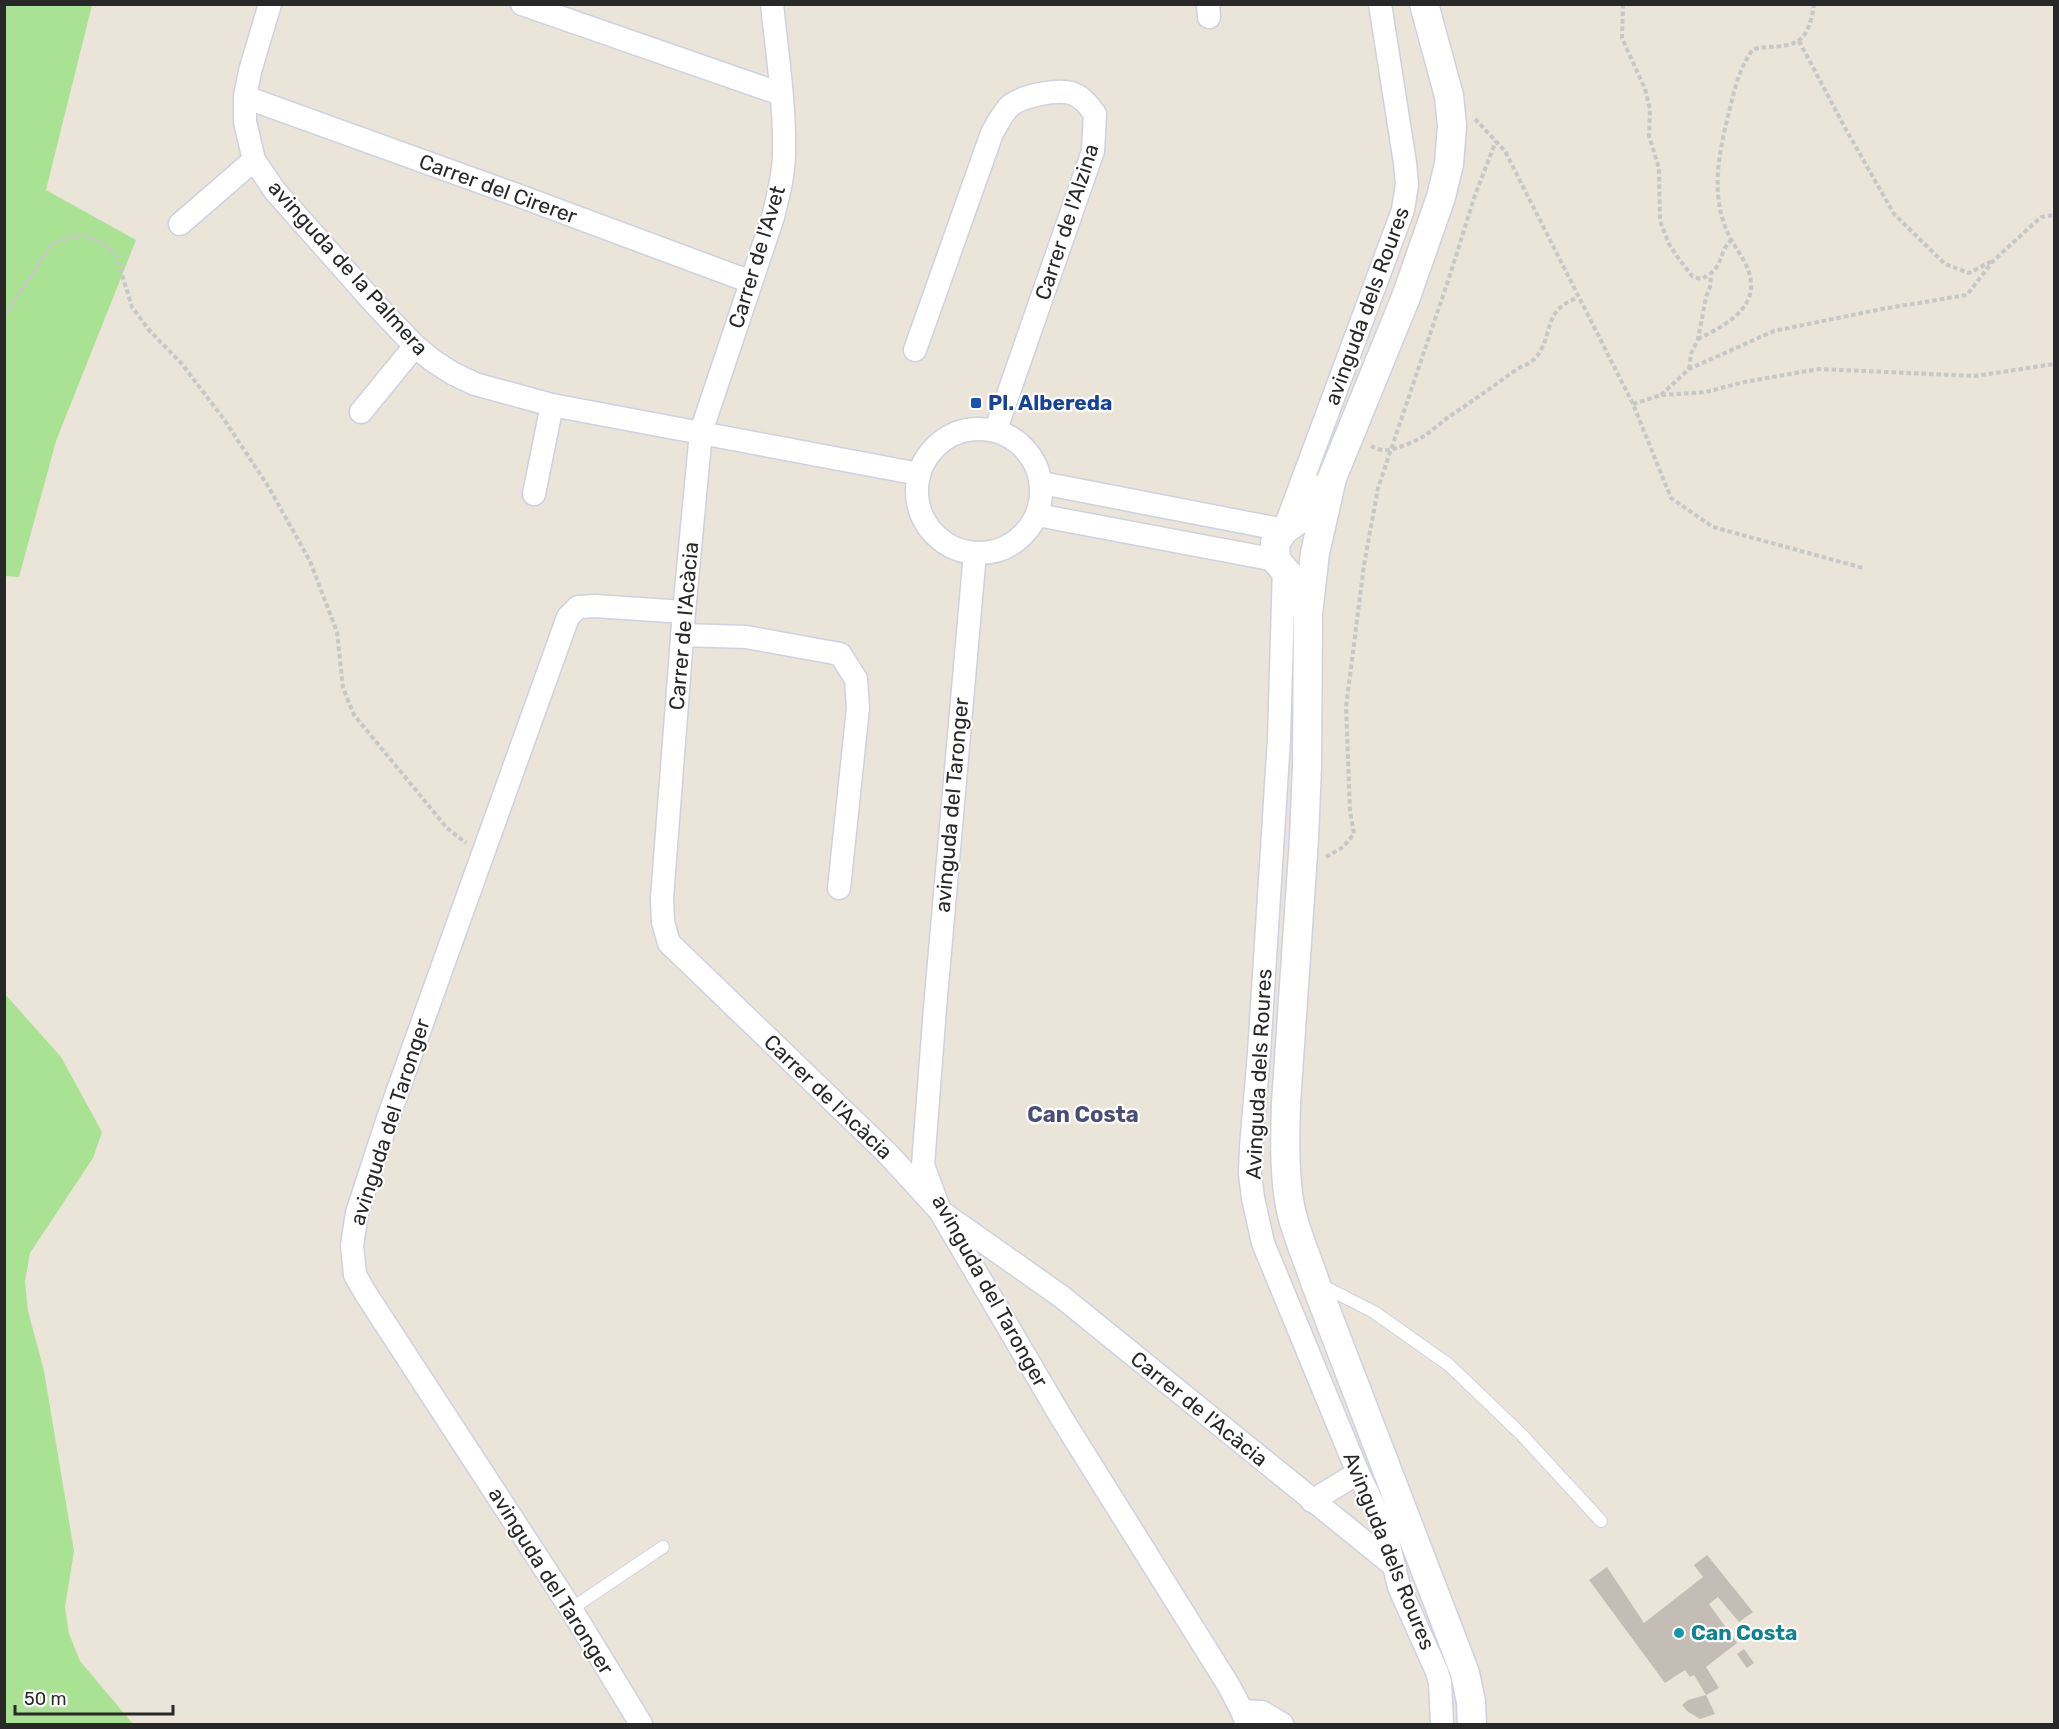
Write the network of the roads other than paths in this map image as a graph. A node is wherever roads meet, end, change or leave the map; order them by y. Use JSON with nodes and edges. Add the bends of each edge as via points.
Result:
{"nodes":[{"id":1,"x":270,"y":4,"type":"edge"},
{"id":2,"x":522,"y":4,"type":"edge"},
{"id":3,"x":772,"y":4,"type":"edge"},
{"id":4,"x":1380,"y":4,"type":"edge"},
{"id":5,"x":1424,"y":4,"type":"edge"},
{"id":6,"x":781,"y":94,"type":"junction"},
{"id":7,"x":245,"y":97,"type":"junction"},
{"id":8,"x":254,"y":160,"type":"junction"},
{"id":9,"x":180,"y":224,"type":"dead end"},
{"id":10,"x":752,"y":282,"type":"junction"},
{"id":11,"x":415,"y":346,"type":"junction"},
{"id":12,"x":915,"y":350,"type":"dead end"},
{"id":13,"x":552,"y":405,"type":"junction"},
{"id":14,"x":361,"y":412,"type":"dead end"},
{"id":15,"x":996,"y":429,"type":"junction"},
{"id":16,"x":701,"y":432,"type":"junction"},
{"id":17,"x":919,"y":474,"type":"junction"},
{"id":18,"x":1332,"y":478,"type":"junction"},
{"id":19,"x":1042,"y":483,"type":"junction"},
{"id":20,"x":534,"y":494,"type":"dead end"},
{"id":21,"x":1037,"y":515,"type":"junction"},
{"id":22,"x":1284,"y":530,"type":"junction"},
{"id":23,"x":975,"y":553,"type":"junction"},
{"id":24,"x":1315,"y":553,"type":"junction"},
{"id":25,"x":1280,"y":564,"type":"junction"},
{"id":26,"x":1308,"y":614,"type":"junction"},
{"id":27,"x":683,"y":624,"type":"junction"},
{"id":28,"x":839,"y":888,"type":"dead end"},
{"id":29,"x":940,"y":1210,"type":"junction"},
{"id":30,"x":1316,"y":1282,"type":"junction"},
{"id":31,"x":1358,"y":1473,"type":"junction"},
{"id":32,"x":1312,"y":1501,"type":"junction"},
{"id":33,"x":1601,"y":1521,"type":"dead end"},
{"id":34,"x":663,"y":1547,"type":"dead end"},
{"id":35,"x":1393,"y":1565,"type":"junction"},
{"id":36,"x":571,"y":1609,"type":"junction"},
{"id":37,"x":1245,"y":1718,"type":"edge"},
{"id":38,"x":641,"y":1725,"type":"edge"},
{"id":39,"x":1282,"y":1725,"type":"edge"},
{"id":40,"x":1442,"y":1725,"type":"edge"},
{"id":41,"x":1472,"y":1725,"type":"edge"}],
"edges":[{"from":1,"to":7,"type":"street","name":"avinguda de la Palmera"},
{"from":2,"to":6,"type":"street"},
{"from":3,"to":6,"type":"street","name":"Carrer de l'Avet"},
{"from":4,"to":22,"type":"street","name":"avinguda dels Roures","via":[[1405,163],[1403,210]]},
{"from":5,"to":18,"type":"street","via":[[1449,96],[1449,164],[1406,297]]},
{"from":6,"to":10,"type":"street","name":"Carrer de l'Avet","via":[[781,184]]},
{"from":7,"to":8,"type":"street","name":"avinguda de la Palmera","via":[[245,122]]},
{"from":7,"to":10,"type":"street","name":"Carrer del Cirerer"},
{"from":8,"to":9,"type":"street"},
{"from":8,"to":11,"type":"street","name":"avinguda de la Palmera","via":[[275,191]]},
{"from":10,"to":16,"type":"street","name":"Carrer de l'Avet"},
{"from":11,"to":13,"type":"street","name":"avinguda de la Palmera","via":[[452,373],[476,384]]},
{"from":11,"to":14,"type":"street"},
{"from":12,"to":15,"type":"street","name":"Carrer de l'Alzina","via":[[992,133],[1001,118],[1012,105],[1041,93],[1071,93],[1085,101],[1095,114],[1093,151]]},
{"from":13,"to":16,"type":"street","name":"avinguda de la Palmera"},
{"from":13,"to":20,"type":"street"},
{"from":15,"to":17,"type":"street","via":[[960,431],[941,441],[927,456]]},
{"from":15,"to":19,"type":"street","via":[[1028,452]]},
{"from":16,"to":17,"type":"street","name":"avinguda de la Palmera"},
{"from":16,"to":27,"type":"street","name":"Carrer de l'Acàcia"},
{"from":17,"to":23,"type":"street","via":[[916,493],[929,528],[943,542]]},
{"from":18,"to":22,"type":"street","via":[[1305,515]]},
{"from":18,"to":24,"type":"street"},
{"from":19,"to":21,"type":"street"},
{"from":19,"to":22,"type":"street"},
{"from":21,"to":23,"type":"street","via":[[1011,545]]},
{"from":21,"to":25,"type":"street"},
{"from":22,"to":24,"type":"street"},
{"from":22,"to":25,"type":"street","via":[[1275,543]]},
{"from":23,"to":29,"type":"street","name":"avinguda del Taronger","via":[[923,1165]]},
{"from":24,"to":25,"type":"street"},
{"from":24,"to":26,"type":"street"},
{"from":25,"to":26,"type":"street"},
{"from":25,"to":31,"type":"street","name":"Avinguda dels Roures","via":[[1280,740],[1250,1174],[1263,1243]]},
{"from":26,"to":30,"type":"street","via":[[1307,765],[1285,1146],[1290,1208]]},
{"from":27,"to":28,"type":"street","name":"avinguda del Taronger","via":[[840,654],[856,679],[858,708]]},
{"from":27,"to":29,"type":"street","name":"Carrer de l'Acàcia","via":[[662,898],[669,942],[888,1154]]},
{"from":27,"to":36,"type":"street","name":"avinguda del Taronger","via":[[595,606],[578,607],[568,616],[387,1118],[351,1245],[355,1275],[366,1294]]},
{"from":29,"to":32,"type":"street","name":"Carrer de l'Acàcia","via":[[1062,1297]]},
{"from":29,"to":37,"type":"street","name":"avinguda del Taronger"},
{"from":30,"to":33,"type":"lane","via":[[1374,1312],[1449,1365],[1522,1435]]},
{"from":30,"to":41,"type":"street","via":[[1465,1673]]},
{"from":31,"to":32,"type":"street"},
{"from":31,"to":35,"type":"street","name":"Avinguda dels Roures","via":[[1378,1514]]},
{"from":32,"to":35,"type":"street","name":"Carrer de l'Acàcia"},
{"from":34,"to":36,"type":"lane"},
{"from":35,"to":40,"type":"street","name":"Avinguda dels Roures","via":[[1440,1682]]},
{"from":36,"to":38,"type":"street","name":"avinguda del Taronger"},
{"from":37,"to":39,"type":"street","via":[[1262,1712]]}]}
